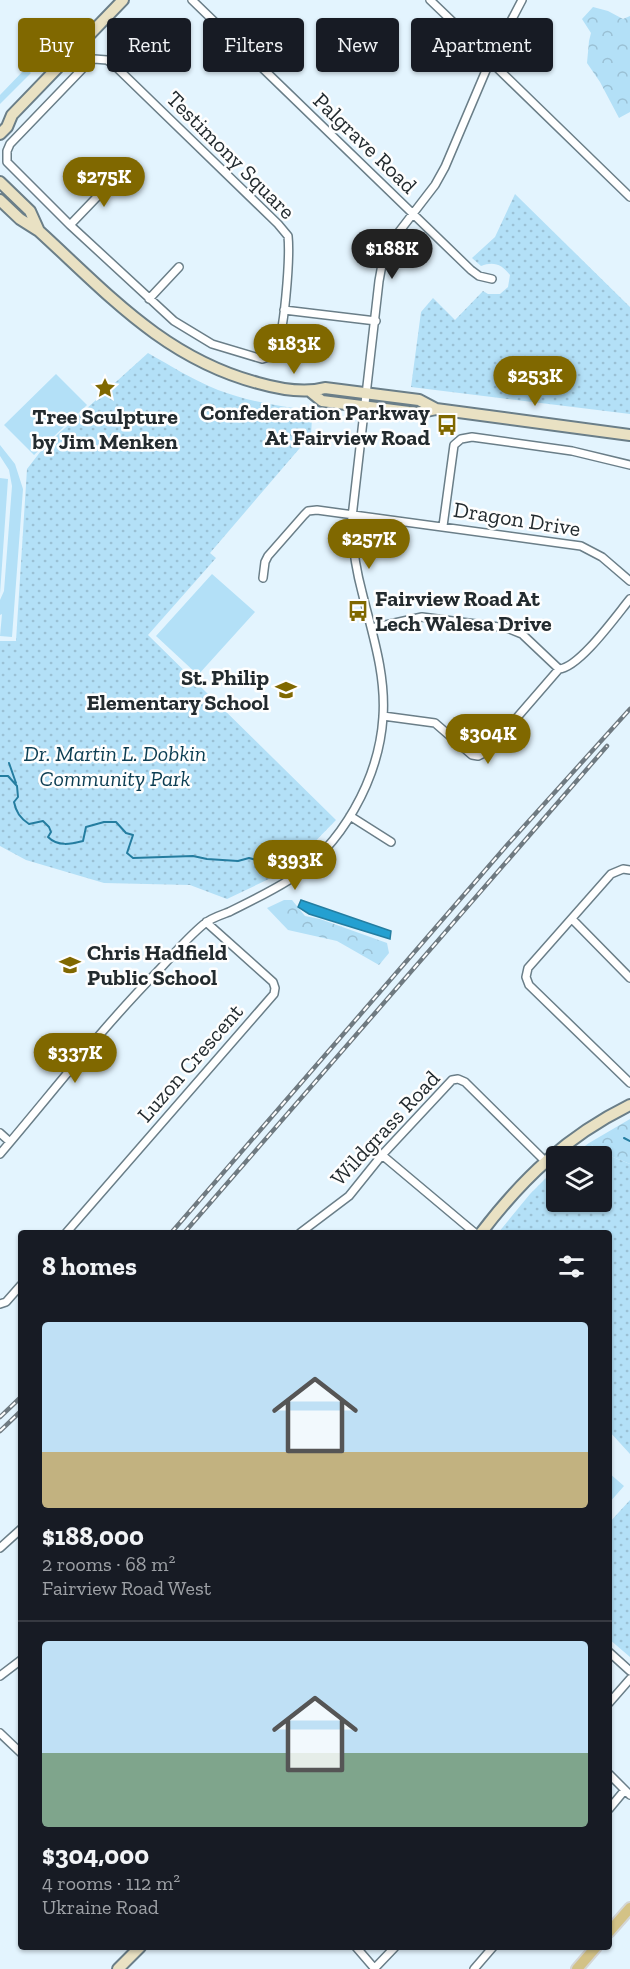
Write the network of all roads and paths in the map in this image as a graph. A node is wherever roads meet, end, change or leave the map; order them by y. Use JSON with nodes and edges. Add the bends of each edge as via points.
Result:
{"nodes":[{"id":1,"x":123,"y":0,"type":"edge"},
{"id":2,"x":192,"y":0,"type":"edge"},
{"id":3,"x":430,"y":0,"type":"edge"},
{"id":4,"x":522,"y":0,"type":"edge"},
{"id":5,"x":449,"y":18,"type":"edge"},
{"id":6,"x":513,"y":18,"type":"edge"},
{"id":7,"x":485,"y":72,"type":"edge"},
{"id":8,"x":501,"y":72,"type":"edge"},
{"id":9,"x":12,"y":115,"type":"junction"},
{"id":10,"x":0,"y":120,"type":"edge"},
{"id":11,"x":0,"y":134,"type":"edge"},
{"id":12,"x":119,"y":174,"type":"dead end"},
{"id":13,"x":0,"y":182,"type":"edge"},
{"id":14,"x":630,"y":197,"type":"edge"},
{"id":15,"x":0,"y":200,"type":"edge"},
{"id":16,"x":412,"y":213,"type":"junction"},
{"id":17,"x":70,"y":225,"type":"junction"},
{"id":18,"x":39,"y":231,"type":"junction"},
{"id":19,"x":179,"y":267,"type":"dead end"},
{"id":20,"x":492,"y":279,"type":"dead end"},
{"id":21,"x":149,"y":299,"type":"junction"},
{"id":22,"x":284,"y":310,"type":"junction"},
{"id":23,"x":376,"y":321,"type":"junction"},
{"id":24,"x":311,"y":392,"type":"junction"},
{"id":25,"x":366,"y":394,"type":"junction"},
{"id":26,"x":365,"y":406,"type":"junction"},
{"id":27,"x":436,"y":409,"type":"junction"},
{"id":28,"x":630,"y":435,"type":"edge"},
{"id":29,"x":630,"y":465,"type":"edge"},
{"id":30,"x":351,"y":513,"type":"junction"},
{"id":31,"x":443,"y":526,"type":"junction"},
{"id":32,"x":263,"y":578,"type":"dead end"},
{"id":33,"x":630,"y":581,"type":"edge"},
{"id":34,"x":630,"y":599,"type":"edge"},
{"id":35,"x":372,"y":628,"type":"junction"},
{"id":36,"x":558,"y":669,"type":"junction"},
{"id":37,"x":383,"y":716,"type":"junction"},
{"id":38,"x":350,"y":816,"type":"junction"},
{"id":39,"x":391,"y":842,"type":"dead end"},
{"id":40,"x":630,"y":870,"type":"edge"},
{"id":41,"x":573,"y":920,"type":"junction"},
{"id":42,"x":206,"y":922,"type":"junction"},
{"id":43,"x":630,"y":978,"type":"edge"},
{"id":44,"x":630,"y":1083,"type":"edge"},
{"id":45,"x":630,"y":1105,"type":"edge"},
{"id":46,"x":0,"y":1133,"type":"edge"},
{"id":47,"x":10,"y":1142,"type":"junction"},
{"id":48,"x":0,"y":1154,"type":"edge"},
{"id":49,"x":382,"y":1155,"type":"junction"},
{"id":50,"x":545,"y":1161,"type":"junction"},
{"id":51,"x":69,"y":1230,"type":"edge"},
{"id":52,"x":304,"y":1230,"type":"edge"},
{"id":53,"x":471,"y":1230,"type":"edge"},
{"id":54,"x":483,"y":1230,"type":"edge"},
{"id":55,"x":18,"y":1288,"type":"edge"},
{"id":56,"x":0,"y":1304,"type":"edge"},
{"id":57,"x":18,"y":1532,"type":"edge"},
{"id":58,"x":0,"y":1548,"type":"edge"},
{"id":59,"x":612,"y":1655,"type":"edge"},
{"id":60,"x":18,"y":1662,"type":"edge"},
{"id":61,"x":630,"y":1671,"type":"edge"},
{"id":62,"x":0,"y":1676,"type":"edge"},
{"id":63,"x":630,"y":1679,"type":"edge"},
{"id":64,"x":612,"y":1700,"type":"edge"},
{"id":65,"x":0,"y":1733,"type":"edge"},
{"id":66,"x":18,"y":1751,"type":"edge"},
{"id":67,"x":612,"y":1777,"type":"edge"},
{"id":68,"x":627,"y":1793,"type":"edge"},
{"id":69,"x":612,"y":1806,"type":"edge"},
{"id":70,"x":630,"y":1908,"type":"edge"},
{"id":71,"x":612,"y":1929,"type":"edge"},
{"id":72,"x":137,"y":1950,"type":"edge"},
{"id":73,"x":358,"y":1950,"type":"edge"},
{"id":74,"x":392,"y":1950,"type":"edge"},
{"id":75,"x":490,"y":1950,"type":"edge"},
{"id":76,"x":593,"y":1950,"type":"edge"},
{"id":77,"x":118,"y":1969,"type":"edge"},
{"id":78,"x":374,"y":1969,"type":"edge"},
{"id":79,"x":474,"y":1969,"type":"edge"},
{"id":80,"x":577,"y":1969,"type":"edge"}],
"edges":[{"from":1,"to":9,"type":"street"},
{"from":2,"to":16,"type":"street","name":"Palgrave Road"},
{"from":3,"to":5,"type":"street"},
{"from":4,"to":6,"type":"street"},
{"from":7,"to":16,"type":"street","via":[[445,166]]},
{"from":8,"to":14,"type":"street"},
{"from":9,"to":10,"type":"street"},
{"from":9,"to":11,"type":"street"},
{"from":12,"to":17,"type":"street"},
{"from":13,"to":18,"type":"street","via":[[30,211]]},
{"from":15,"to":18,"type":"street"},
{"from":16,"to":20,"type":"street","name":"Palgrave Road","via":[[478,276]]},
{"from":16,"to":23,"type":"street","via":[[383,259]]},
{"from":17,"to":21,"type":"street","name":"Testimony Square"},
{"from":17,"to":22,"type":"street","name":"Testimony Square","via":[[7,162],[7,151],[86,65],[94,59],[107,60],[288,236]]},
{"from":18,"to":24,"type":"street","via":[[141,325],[171,345],[239,378]]},
{"from":19,"to":21,"type":"street"},
{"from":21,"to":22,"type":"street","name":"Testimony Square","via":[[174,321],[212,344],[262,359],[274,354],[277,348]]},
{"from":22,"to":23,"type":"street"},
{"from":23,"to":25,"type":"street"},
{"from":24,"to":25,"type":"street","via":[[325,388]]},
{"from":24,"to":26,"type":"street","via":[[322,401]]},
{"from":25,"to":26,"type":"street"},
{"from":25,"to":27,"type":"street","via":[[419,400]]},
{"from":26,"to":27,"type":"street","via":[[417,413]]},
{"from":26,"to":30,"type":"street"},
{"from":27,"to":28,"type":"street"},
{"from":29,"to":31,"type":"street","via":[[572,451],[472,437],[461,439],[454,445]]},
{"from":30,"to":31,"type":"street","name":"Dragon Drive"},
{"from":30,"to":32,"type":"street","name":"Dragon Drive","via":[[308,511],[268,556]]},
{"from":30,"to":35,"type":"street","via":[[355,564]]},
{"from":31,"to":33,"type":"street","name":"Dragon Drive","via":[[581,546],[602,557]]},
{"from":34,"to":36,"type":"street","via":[[579,659]]},
{"from":35,"to":36,"type":"street","via":[[422,617],[507,628],[522,634]]},
{"from":35,"to":37,"type":"street","via":[[382,676]]},
{"from":36,"to":37,"type":"street","via":[[488,751],[478,756],[435,723]]},
{"from":37,"to":38,"type":"street","via":[[373,767]]},
{"from":38,"to":39,"type":"street"},
{"from":38,"to":42,"type":"street","via":[[328,846],[290,879]]},
{"from":40,"to":41,"type":"street","via":[[612,874]]},
{"from":41,"to":43,"type":"street"},
{"from":41,"to":44,"type":"street","via":[[528,968],[526,977],[529,985]]},
{"from":42,"to":47,"type":"street","via":[[126,1003]]},
{"from":42,"to":51,"type":"street","name":"Luzon Crescent","via":[[273,982],[274,994]]},
{"from":45,"to":50,"type":"street","via":[[582,1132]]},
{"from":46,"to":47,"type":"street"},
{"from":47,"to":48,"type":"street"},
{"from":49,"to":50,"type":"street","name":"Wildgrass Road","via":[[448,1082],[458,1079]]},
{"from":49,"to":52,"type":"street","name":"Wildgrass Road","via":[[349,1196]]},
{"from":49,"to":53,"type":"street"},
{"from":50,"to":54,"type":"street"},
{"from":55,"to":56,"type":"street"},
{"from":57,"to":58,"type":"street"},
{"from":59,"to":61,"type":"street"},
{"from":60,"to":62,"type":"street"},
{"from":63,"to":64,"type":"street"},
{"from":65,"to":66,"type":"street"},
{"from":67,"to":68,"type":"street"},
{"from":68,"to":69,"type":"street"},
{"from":70,"to":71,"type":"main road"},
{"from":72,"to":77,"type":"street"},
{"from":73,"to":78,"type":"street"},
{"from":74,"to":78,"type":"street"},
{"from":75,"to":79,"type":"street"},
{"from":76,"to":80,"type":"main road"}]}
